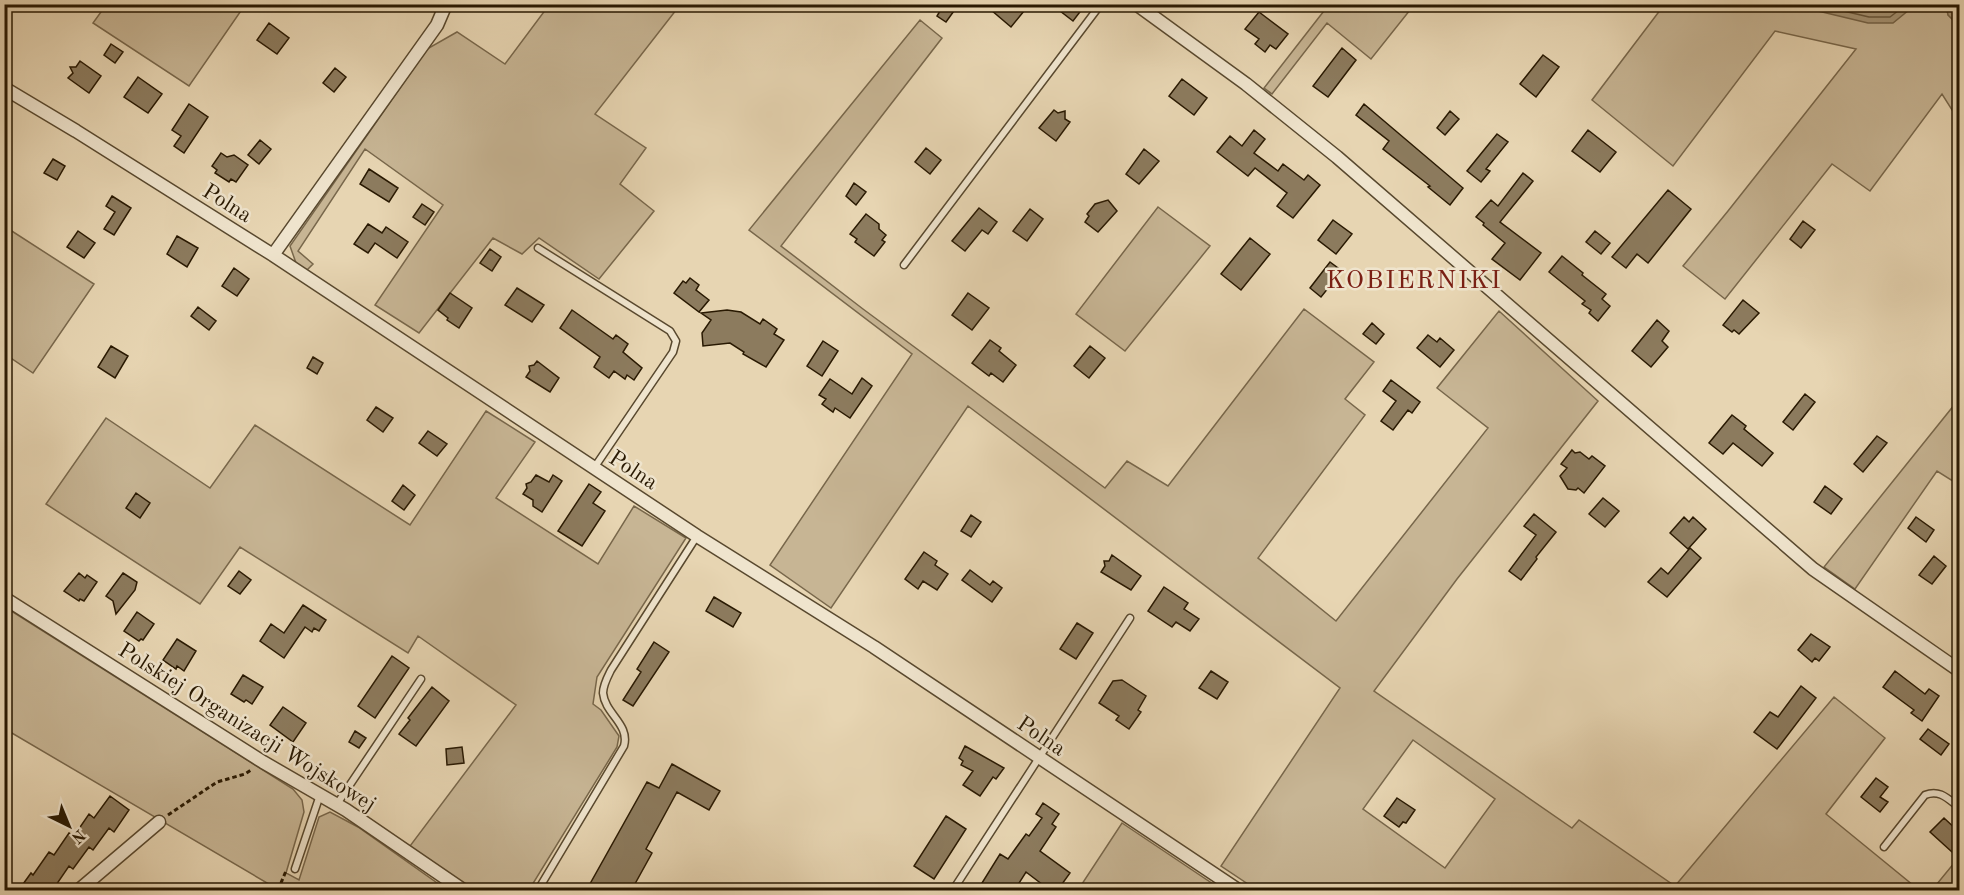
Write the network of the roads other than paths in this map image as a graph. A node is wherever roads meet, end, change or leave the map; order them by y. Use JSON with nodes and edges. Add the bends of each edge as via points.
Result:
{"nodes":[{"id":1,"x":446,"y":4,"type":"edge"},
{"id":2,"x":1101,"y":4,"type":"edge"},
{"id":3,"x":1136,"y":4,"type":"edge"},
{"id":4,"x":4,"y":88,"type":"edge"},
{"id":5,"x":538,"y":248,"type":"dead end"},
{"id":6,"x":273,"y":255,"type":"junction"},
{"id":7,"x":904,"y":265,"type":"dead end"},
{"id":8,"x":594,"y":468,"type":"junction"},
{"id":9,"x":697,"y":536,"type":"junction"},
{"id":10,"x":9,"y":601,"type":"dead end"},
{"id":11,"x":1130,"y":618,"type":"dead end"},
{"id":12,"x":1959,"y":671,"type":"edge"},
{"id":13,"x":422,"y":679,"type":"dead end"},
{"id":14,"x":1038,"y":758,"type":"junction"},
{"id":15,"x":320,"y":794,"type":"junction"},
{"id":16,"x":337,"y":804,"type":"junction"},
{"id":17,"x":1959,"y":808,"type":"edge"},
{"id":18,"x":159,"y":822,"type":"road end"},
{"id":19,"x":1884,"y":848,"type":"dead end"},
{"id":20,"x":295,"y":869,"type":"dead end"},
{"id":21,"x":80,"y":891,"type":"edge"},
{"id":22,"x":463,"y":891,"type":"edge"},
{"id":23,"x":538,"y":891,"type":"edge"},
{"id":24,"x":953,"y":891,"type":"edge"},
{"id":25,"x":1238,"y":891,"type":"edge"}],
"edges":[{"from":1,"to":6,"type":"street","via":[[437,25]]},
{"from":2,"to":7,"type":"lane"},
{"from":3,"to":12,"type":"street","via":[[1337,157],[1813,569]]},
{"from":4,"to":6,"type":"street","name":"Polna"},
{"from":5,"to":8,"type":"lane","via":[[670,331],[676,341],[673,352]]},
{"from":6,"to":8,"type":"street","name":"Polna"},
{"from":8,"to":9,"type":"street","name":"Polna"},
{"from":9,"to":14,"type":"street","name":"Polna","via":[[874,647]]},
{"from":9,"to":23,"type":"lane","via":[[611,670],[603,694],[624,728],[624,746]]},
{"from":10,"to":15,"type":"street","name":"Polskiej Organizacji Wojskowej"},
{"from":11,"to":14,"type":"lane"},
{"from":13,"to":16,"type":"lane"},
{"from":14,"to":24,"type":"lane"},
{"from":14,"to":25,"type":"street","name":"Polna"},
{"from":15,"to":16,"type":"street","name":"Polskiej Organizacji Wojskowej"},
{"from":15,"to":20,"type":"lane"},
{"from":16,"to":22,"type":"street","name":"Polskiej Organizacji Wojskowej"},
{"from":17,"to":19,"type":"lane","via":[[1940,793],[1925,795]]},
{"from":18,"to":21,"type":"street"}]}
